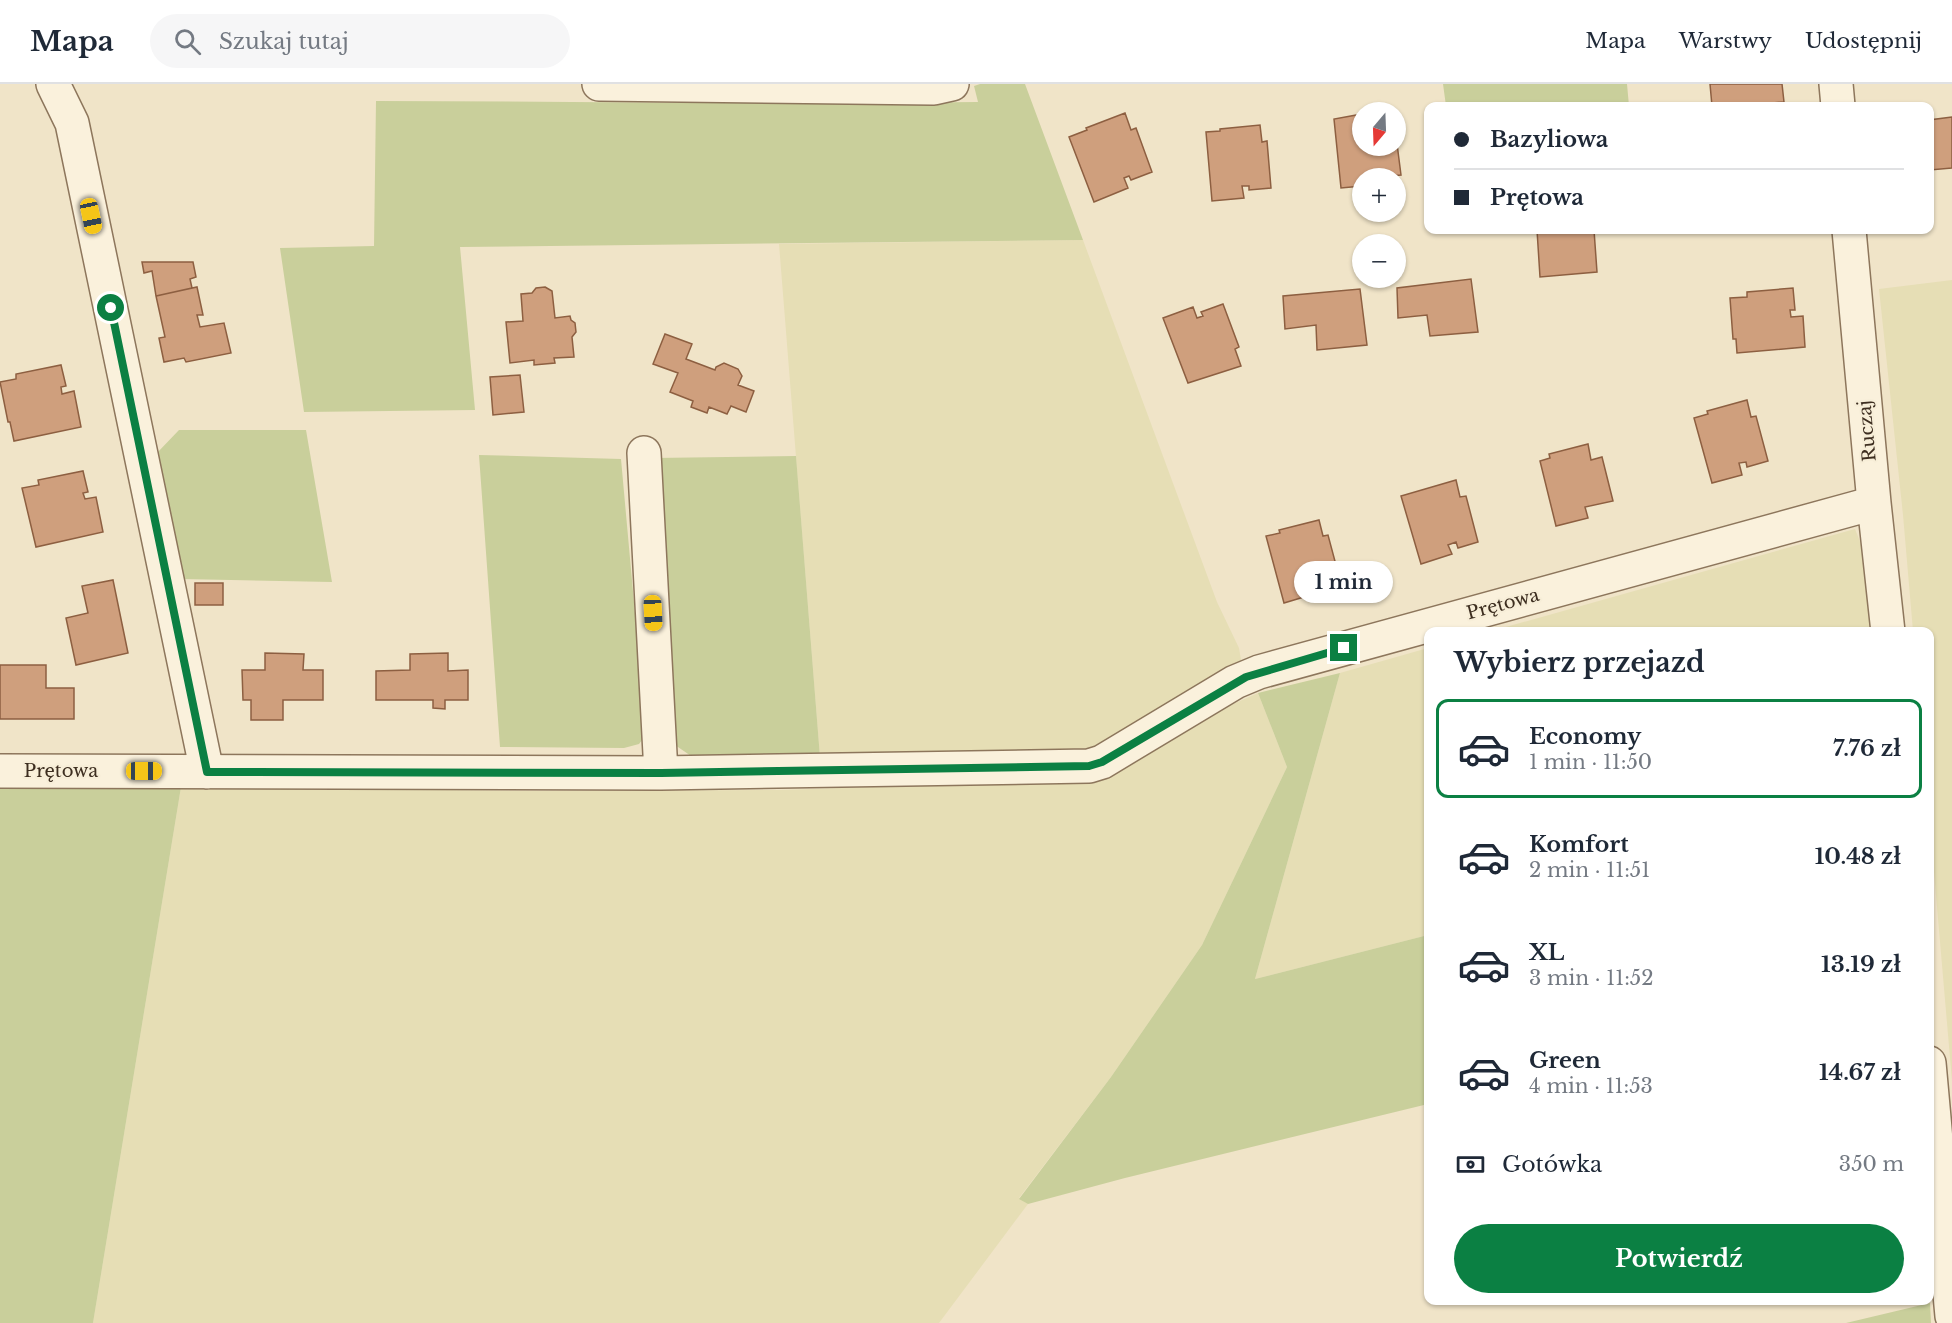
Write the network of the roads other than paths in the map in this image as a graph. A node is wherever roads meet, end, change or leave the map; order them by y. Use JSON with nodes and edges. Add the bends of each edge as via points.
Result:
{"nodes":[{"id":1,"x":53,"y":84,"type":"edge"},
{"id":2,"x":599,"y":84,"type":"edge"},
{"id":3,"x":952,"y":84,"type":"edge"},
{"id":4,"x":1836,"y":84,"type":"edge"},
{"id":5,"x":1838,"y":102,"type":"edge"},
{"id":6,"x":1849,"y":234,"type":"edge"},
{"id":7,"x":644,"y":453,"type":"dead end"},
{"id":8,"x":1874,"y":502,"type":"junction"},
{"id":9,"x":1887,"y":627,"type":"edge"},
{"id":10,"x":0,"y":771,"type":"edge"},
{"id":11,"x":207,"y":772,"type":"junction"},
{"id":12,"x":661,"y":773,"type":"junction"},
{"id":13,"x":1934,"y":1118,"type":"edge"},
{"id":14,"x":1952,"y":1316,"type":"edge"}],
"edges":[{"from":1,"to":11,"type":"street","via":[[72,123]]},
{"from":2,"to":3,"type":"street","via":[[934,88]]},
{"from":4,"to":5,"type":"street"},
{"from":6,"to":8,"type":"street","name":"Ruczaj"},
{"from":7,"to":12,"type":"street"},
{"from":8,"to":9,"type":"street","name":"Ruczaj"},
{"from":8,"to":12,"type":"street","name":"Prętowa","via":[[1259,672],[1089,766]]},
{"from":10,"to":11,"type":"street","name":"Prętowa"},
{"from":11,"to":12,"type":"street","name":"Prętowa"},
{"from":13,"to":14,"type":"street"}]}
